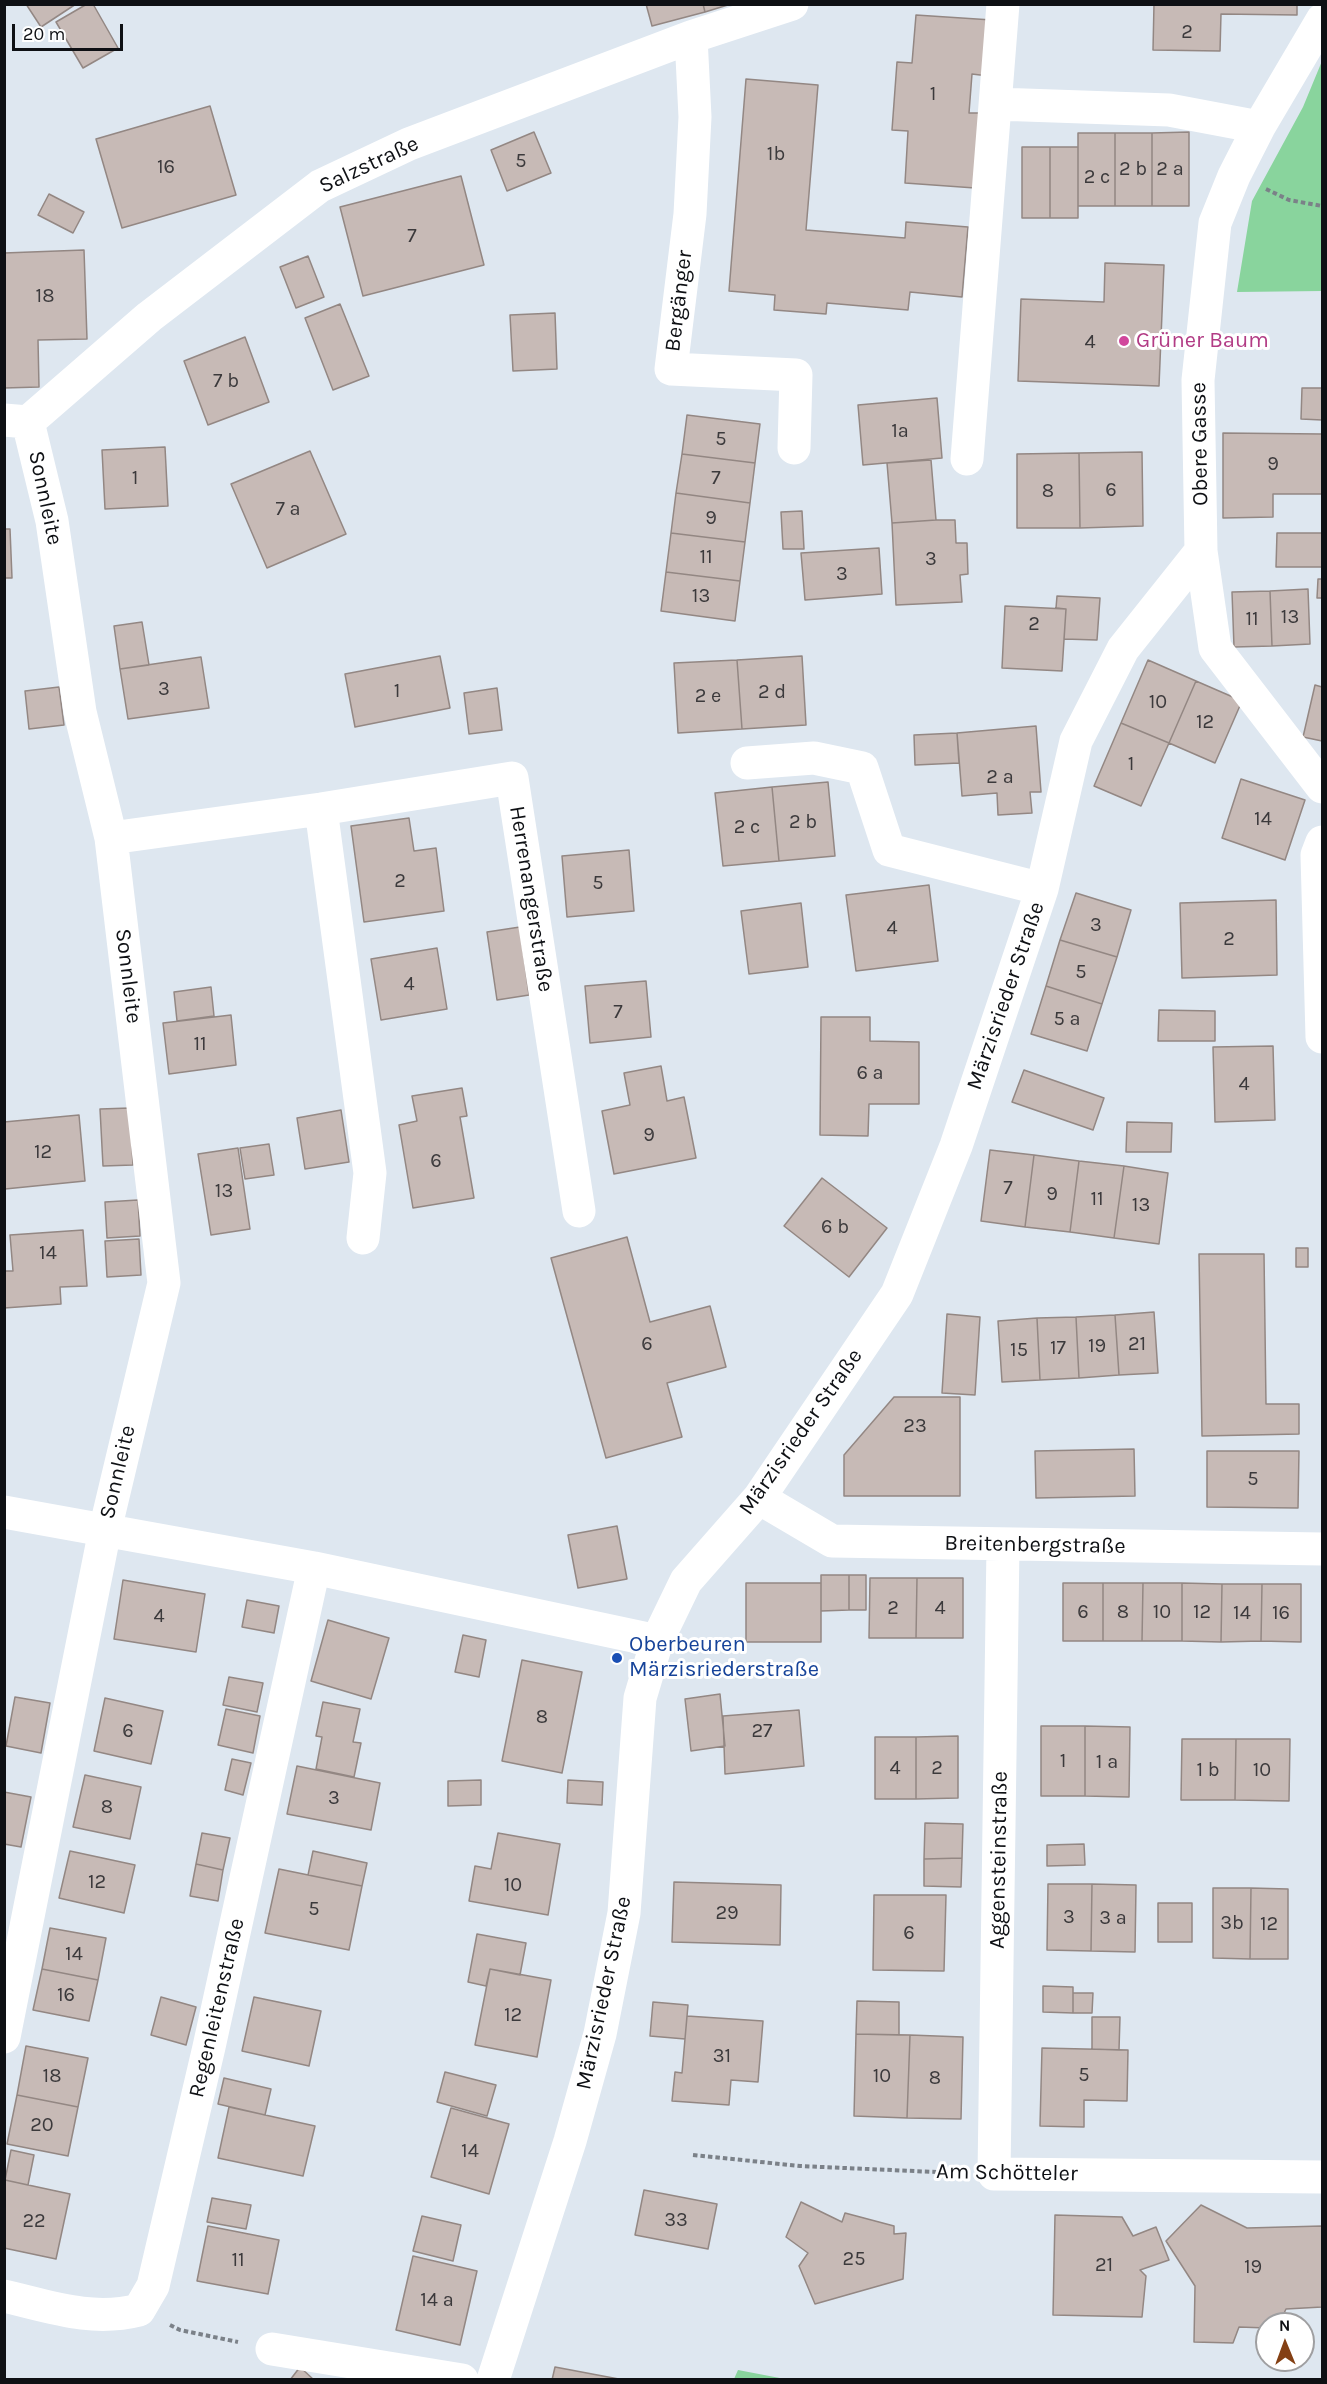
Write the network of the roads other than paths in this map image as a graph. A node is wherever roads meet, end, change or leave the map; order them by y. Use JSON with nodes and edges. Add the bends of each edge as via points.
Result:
{"nodes":[{"id":1,"x":792,"y":4,"type":"edge"},
{"id":2,"x":1003,"y":4,"type":"edge"},
{"id":3,"x":1323,"y":20,"type":"edge"},
{"id":4,"x":691,"y":36,"type":"junction"},
{"id":5,"x":996,"y":104,"type":"junction"},
{"id":6,"x":1259,"y":127,"type":"junction"},
{"id":7,"x":16,"y":421,"type":"edge"},
{"id":8,"x":794,"y":448,"type":"dead end"},
{"id":9,"x":967,"y":459,"type":"dead end"},
{"id":10,"x":1201,"y":551,"type":"junction"},
{"id":11,"x":747,"y":762,"type":"dead end"},
{"id":12,"x":1323,"y":787,"type":"edge"},
{"id":13,"x":321,"y":809,"type":"junction"},
{"id":14,"x":111,"y":838,"type":"junction"},
{"id":15,"x":1323,"y":842,"type":"edge"},
{"id":16,"x":1042,"y":889,"type":"junction"},
{"id":17,"x":1323,"y":1037,"type":"edge"},
{"id":18,"x":579,"y":1211,"type":"dead end"},
{"id":19,"x":363,"y":1238,"type":"dead end"},
{"id":20,"x":759,"y":1498,"type":"junction"},
{"id":21,"x":4,"y":1512,"type":"edge"},
{"id":22,"x":105,"y":1530,"type":"junction"},
{"id":23,"x":1003,"y":1545,"type":"junction"},
{"id":24,"x":1323,"y":1549,"type":"edge"},
{"id":25,"x":314,"y":1568,"type":"junction"},
{"id":26,"x":657,"y":1641,"type":"junction"},
{"id":27,"x":4,"y":2037,"type":"edge"},
{"id":28,"x":994,"y":2174,"type":"joint"},
{"id":29,"x":1323,"y":2177,"type":"edge"},
{"id":30,"x":4,"y":2296,"type":"edge"},
{"id":31,"x":272,"y":2349,"type":"road end"},
{"id":32,"x":462,"y":2379,"type":"edge"},
{"id":33,"x":493,"y":2379,"type":"edge"}],
"edges":[{"from":1,"to":4,"type":"street","name":"Salzstraße"},
{"from":2,"to":5,"type":"street"},
{"from":3,"to":6,"type":"street","name":"Obere Gasse"},
{"from":4,"to":7,"type":"street","name":"Salzstraße","via":[[409,144],[320,186]]},
{"from":4,"to":8,"type":"street","name":"Bergänger","via":[[695,117],[690,214],[671,369],[796,375]]},
{"from":5,"to":6,"type":"street","via":[[1169,110]]},
{"from":5,"to":9,"type":"street"},
{"from":6,"to":10,"type":"street","name":"Obere Gasse","via":[[1215,223],[1198,380]]},
{"from":7,"to":14,"type":"street","name":"Sonnleite","via":[[52,521],[80,712]]},
{"from":10,"to":12,"type":"street","name":"Obere Gasse","via":[[1215,648]]},
{"from":10,"to":16,"type":"street","name":"Märzisrieder Straße","via":[[1123,649],[1076,741]]},
{"from":11,"to":16,"type":"street","via":[[814,758],[862,768],[889,850]]},
{"from":13,"to":14,"type":"street","name":"Herrenangerstraße"},
{"from":13,"to":18,"type":"street","name":"Herrenangerstraße","via":[[512,778]]},
{"from":13,"to":19,"type":"street","via":[[370,1173]]},
{"from":14,"to":22,"type":"street","name":"Sonnleite","via":[[164,1283]]},
{"from":15,"to":17,"type":"street","via":[[1317,855]]},
{"from":16,"to":20,"type":"street","name":"Märzisrieder Straße","via":[[956,1146],[897,1294]]},
{"from":20,"to":23,"type":"street","name":"Breitenbergstraße","via":[[832,1541]]},
{"from":20,"to":26,"type":"street","name":"Märzisrieder Straße","via":[[686,1581]]},
{"from":21,"to":22,"type":"street","name":"Sonnleite"},
{"from":22,"to":25,"type":"street","name":"Sonnleite"},
{"from":22,"to":27,"type":"street"},
{"from":23,"to":24,"type":"street","name":"Breitenbergstraße"},
{"from":23,"to":28,"type":"street","name":"Aggensteinstraße"},
{"from":25,"to":26,"type":"street","name":"Sonnleite"},
{"from":25,"to":30,"type":"street","name":"Regenleitenstraße","via":[[153,2286],[140,2310],[114,2317]]},
{"from":26,"to":33,"type":"street","name":"Märzisrieder Straße","via":[[640,1698],[624,1913],[600,2034],[570,2142]]},
{"from":28,"to":29,"type":"street","name":"Am Schötteler"},
{"from":31,"to":32,"type":"street"}]}
